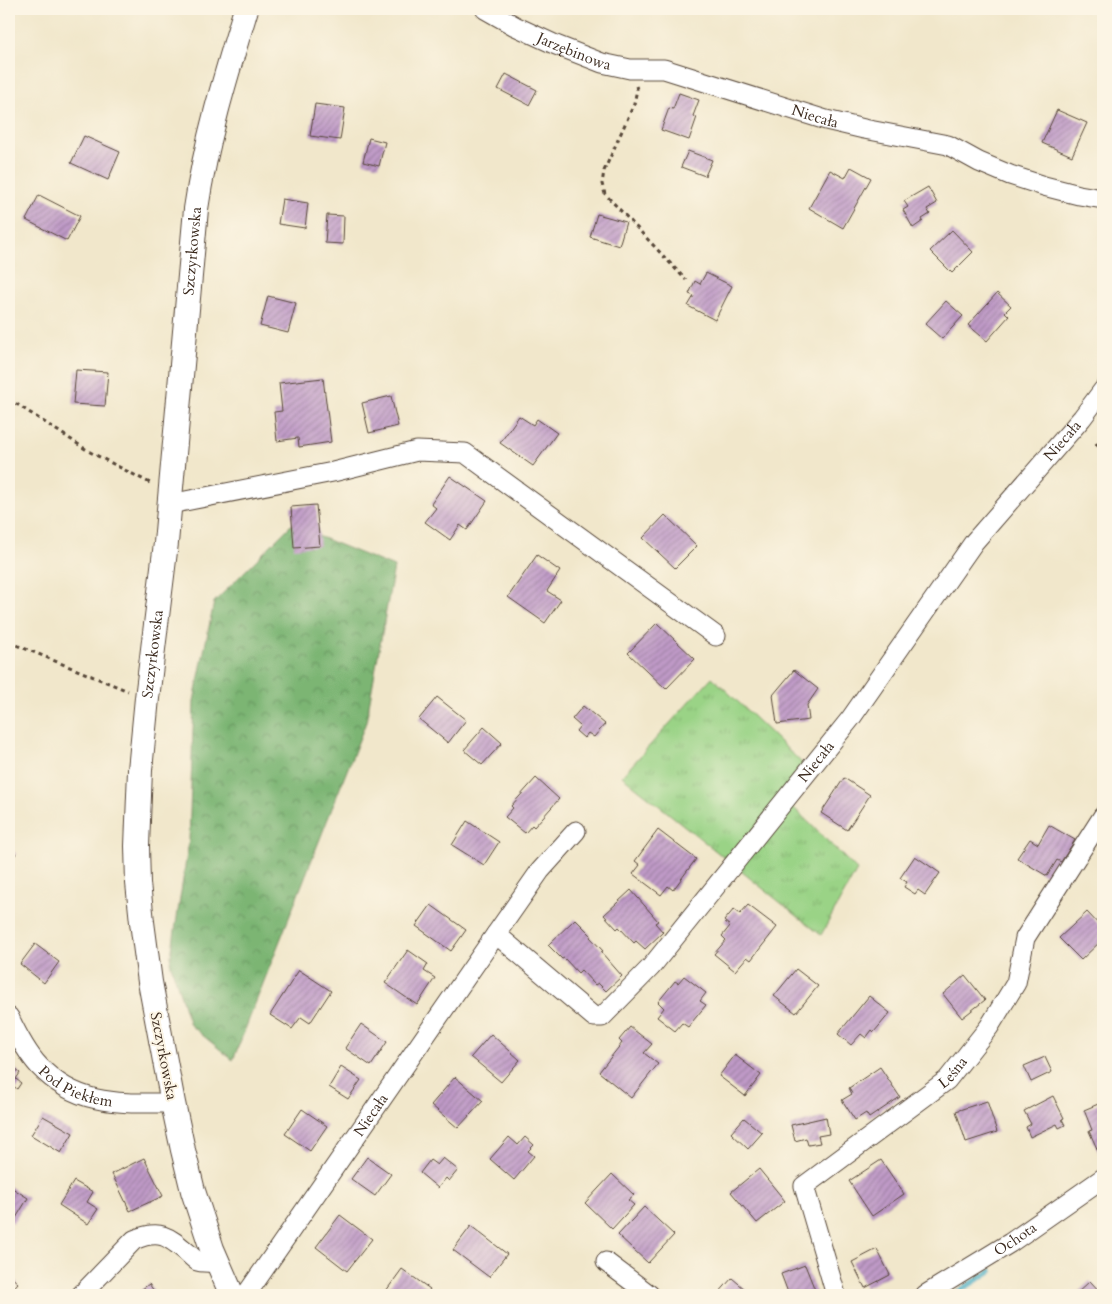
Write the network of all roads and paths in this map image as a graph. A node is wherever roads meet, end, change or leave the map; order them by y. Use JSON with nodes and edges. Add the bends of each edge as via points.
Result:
{"nodes":[{"id":1,"x":246,"y":9,"type":"edge"},
{"id":2,"x":485,"y":9,"type":"edge"},
{"id":3,"x":635,"y":69,"type":"junction"},
{"id":4,"x":1103,"y":199,"type":"edge"},
{"id":5,"x":686,"y":280,"type":"dead end"},
{"id":6,"x":1103,"y":390,"type":"edge"},
{"id":7,"x":9,"y":399,"type":"edge"},
{"id":8,"x":1096,"y":443,"type":"dead end"},
{"id":9,"x":1103,"y":454,"type":"edge"},
{"id":10,"x":170,"y":499,"type":"junction"},
{"id":11,"x":716,"y":636,"type":"dead end"},
{"id":12,"x":9,"y":642,"type":"edge"},
{"id":13,"x":147,"y":698,"type":"junction"},
{"id":14,"x":1103,"y":816,"type":"edge"},
{"id":15,"x":576,"y":831,"type":"dead end"},
{"id":16,"x":496,"y":934,"type":"junction"},
{"id":17,"x":9,"y":1017,"type":"edge"},
{"id":18,"x":173,"y":1103,"type":"junction"},
{"id":19,"x":1103,"y":1178,"type":"edge"},
{"id":20,"x":217,"y":1262,"type":"junction"},
{"id":21,"x":606,"y":1262,"type":"dead end"},
{"id":22,"x":81,"y":1295,"type":"edge"},
{"id":23,"x":232,"y":1295,"type":"edge"},
{"id":24,"x":246,"y":1295,"type":"edge"},
{"id":25,"x":650,"y":1295,"type":"edge"},
{"id":26,"x":836,"y":1295,"type":"edge"},
{"id":27,"x":925,"y":1295,"type":"edge"}],
"edges":[{"from":1,"to":10,"type":"main road","name":"Szczyrkowska","via":[[221,92],[196,209]]},
{"from":2,"to":3,"type":"street","name":"Jarzębinowa","via":[[556,45],[602,63]]},
{"from":3,"to":4,"type":"street","name":"Niecała","via":[[664,69],[826,120],[948,145],[1010,175]]},
{"from":3,"to":5,"type":"path","via":[[637,89],[634,104],[604,171],[602,184],[605,194]]},
{"from":6,"to":16,"type":"street","name":"Niecała","via":[[974,542],[851,718],[651,967],[602,1017],[594,1016]]},
{"from":7,"to":10,"type":"path"},
{"from":8,"to":9,"type":"path"},
{"from":10,"to":11,"type":"street","via":[[333,472],[417,451],[465,453]]},
{"from":10,"to":13,"type":"main road","name":"Szczyrkowska"},
{"from":12,"to":13,"type":"path"},
{"from":13,"to":18,"type":"main road","name":"Szczyrkowska","via":[[138,796],[138,883],[150,982]]},
{"from":14,"to":26,"type":"street","name":"Leśna","via":[[1025,938],[1016,983],[989,1027],[947,1080],[804,1186]]},
{"from":15,"to":16,"type":"street","name":"Niecała","via":[[540,871]]},
{"from":16,"to":24,"type":"street","name":"Niecała"},
{"from":17,"to":18,"type":"street","name":"Pod Piekłem","via":[[38,1066],[58,1084],[100,1100]]},
{"from":18,"to":20,"type":"main road","name":"Szczyrkowska","via":[[193,1191]]},
{"from":19,"to":27,"type":"street","name":"Ochota","via":[[1010,1243]]},
{"from":20,"to":22,"type":"street","via":[[198,1261],[163,1235],[144,1236],[134,1240]]},
{"from":20,"to":23,"type":"main road","name":"Szczyrkowska"},
{"from":21,"to":25,"type":"street"}]}
